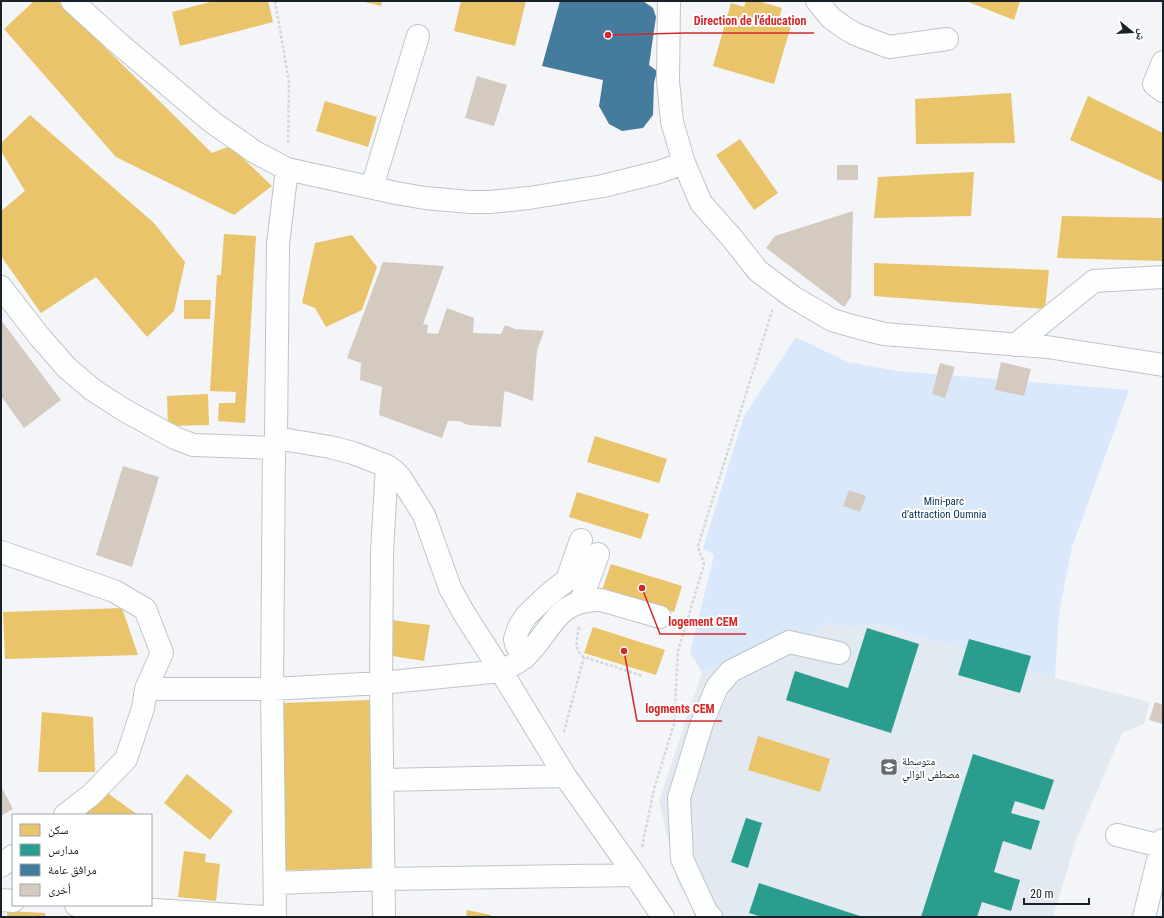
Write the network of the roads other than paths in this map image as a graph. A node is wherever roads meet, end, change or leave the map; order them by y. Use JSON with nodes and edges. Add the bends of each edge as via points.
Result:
{"nodes":[{"id":1,"x":72,"y":1,"type":"edge"},
{"id":2,"x":669,"y":1,"type":"edge"},
{"id":3,"x":818,"y":1,"type":"edge"},
{"id":4,"x":418,"y":36,"type":"dead end"},
{"id":5,"x":947,"y":39,"type":"dead end"},
{"id":6,"x":1163,"y":62,"type":"edge"},
{"id":7,"x":1163,"y":91,"type":"edge"},
{"id":8,"x":684,"y":163,"type":"junction"},
{"id":9,"x":287,"y":169,"type":"junction"},
{"id":10,"x":372,"y":187,"type":"junction"},
{"id":11,"x":1163,"y":277,"type":"edge"},
{"id":12,"x":1,"y":287,"type":"edge"},
{"id":13,"x":1015,"y":345,"type":"junction"},
{"id":14,"x":1163,"y":365,"type":"edge"},
{"id":15,"x":275,"y":443,"type":"junction"},
{"id":16,"x":387,"y":466,"type":"junction"},
{"id":17,"x":581,"y":540,"type":"dead end"},
{"id":18,"x":1,"y":552,"type":"edge"},
{"id":19,"x":598,"y":554,"type":"dead end"},
{"id":20,"x":581,"y":601,"type":"junction"},
{"id":21,"x":660,"y":617,"type":"dead end"},
{"id":22,"x":839,"y":653,"type":"dead end"},
{"id":23,"x":524,"y":658,"type":"junction"},
{"id":24,"x":501,"y":671,"type":"junction"},
{"id":25,"x":381,"y":683,"type":"junction"},
{"id":26,"x":146,"y":689,"type":"junction"},
{"id":27,"x":272,"y":689,"type":"junction"},
{"id":28,"x":566,"y":776,"type":"junction"},
{"id":29,"x":383,"y":780,"type":"junction"},
{"id":30,"x":66,"y":814,"type":"edge"},
{"id":31,"x":1117,"y":834,"type":"dead end"},
{"id":32,"x":1162,"y":843,"type":"edge"},
{"id":33,"x":12,"y":857,"type":"edge"},
{"id":34,"x":1,"y":866,"type":"edge"},
{"id":35,"x":635,"y":875,"type":"junction"},
{"id":36,"x":384,"y":879,"type":"junction"},
{"id":37,"x":275,"y":883,"type":"junction"},
{"id":38,"x":1,"y":900,"type":"edge"},
{"id":39,"x":12,"y":901,"type":"edge"},
{"id":40,"x":92,"y":906,"type":"edge"},
{"id":41,"x":265,"y":917,"type":"edge"},
{"id":42,"x":275,"y":917,"type":"edge"},
{"id":43,"x":384,"y":917,"type":"edge"},
{"id":44,"x":663,"y":917,"type":"edge"},
{"id":45,"x":711,"y":917,"type":"edge"},
{"id":46,"x":1144,"y":917,"type":"edge"}],
"edges":[{"from":1,"to":9,"type":"street","via":[[212,122],[255,152]]},
{"from":2,"to":8,"type":"street","via":[[668,81],[672,122]]},
{"from":3,"to":5,"type":"street","via":[[831,18],[845,28],[889,47]]},
{"from":4,"to":10,"type":"street"},
{"from":6,"to":7,"type":"street","via":[[1154,84]]},
{"from":8,"to":10,"type":"street","via":[[603,186],[490,202],[424,198]]},
{"from":8,"to":13,"type":"street","via":[[701,203],[758,271],[793,297],[832,320],[884,334]]},
{"from":9,"to":10,"type":"street"},
{"from":9,"to":15,"type":"street","via":[[278,244]]},
{"from":11,"to":13,"type":"street","via":[[1094,281]]},
{"from":12,"to":15,"type":"street","via":[[67,368],[124,410],[193,445]]},
{"from":13,"to":14,"type":"street","via":[[1047,347]]},
{"from":15,"to":16,"type":"street","via":[[330,447]]},
{"from":15,"to":27,"type":"street"},
{"from":16,"to":24,"type":"street","via":[[400,477],[424,515],[450,588]]},
{"from":16,"to":25,"type":"street","via":[[382,552]]},
{"from":17,"to":23,"type":"street","via":[[567,580],[526,616],[519,627],[515,638]]},
{"from":18,"to":26,"type":"street","via":[[114,591],[145,609],[162,654]]},
{"from":19,"to":20,"type":"street"},
{"from":20,"to":21,"type":"street","via":[[601,600]]},
{"from":20,"to":23,"type":"street","via":[[561,612]]},
{"from":22,"to":45,"type":"street","via":[[789,642],[731,671],[717,687],[702,723],[679,798],[682,859]]},
{"from":23,"to":24,"type":"street"},
{"from":24,"to":25,"type":"street"},
{"from":24,"to":28,"type":"street"},
{"from":25,"to":27,"type":"street"},
{"from":25,"to":29,"type":"street"},
{"from":26,"to":27,"type":"street"},
{"from":26,"to":30,"type":"street","via":[[143,708],[126,759],[91,795]]},
{"from":27,"to":37,"type":"street"},
{"from":28,"to":29,"type":"street"},
{"from":28,"to":35,"type":"street"},
{"from":29,"to":36,"type":"street"},
{"from":31,"to":32,"type":"street"},
{"from":32,"to":46,"type":"street"},
{"from":33,"to":34,"type":"street"},
{"from":35,"to":36,"type":"street"},
{"from":35,"to":44,"type":"street"},
{"from":36,"to":37,"type":"street"},
{"from":36,"to":43,"type":"street"},
{"from":37,"to":42,"type":"street"},
{"from":38,"to":39,"type":"street"},
{"from":40,"to":41,"type":"street"}]}
